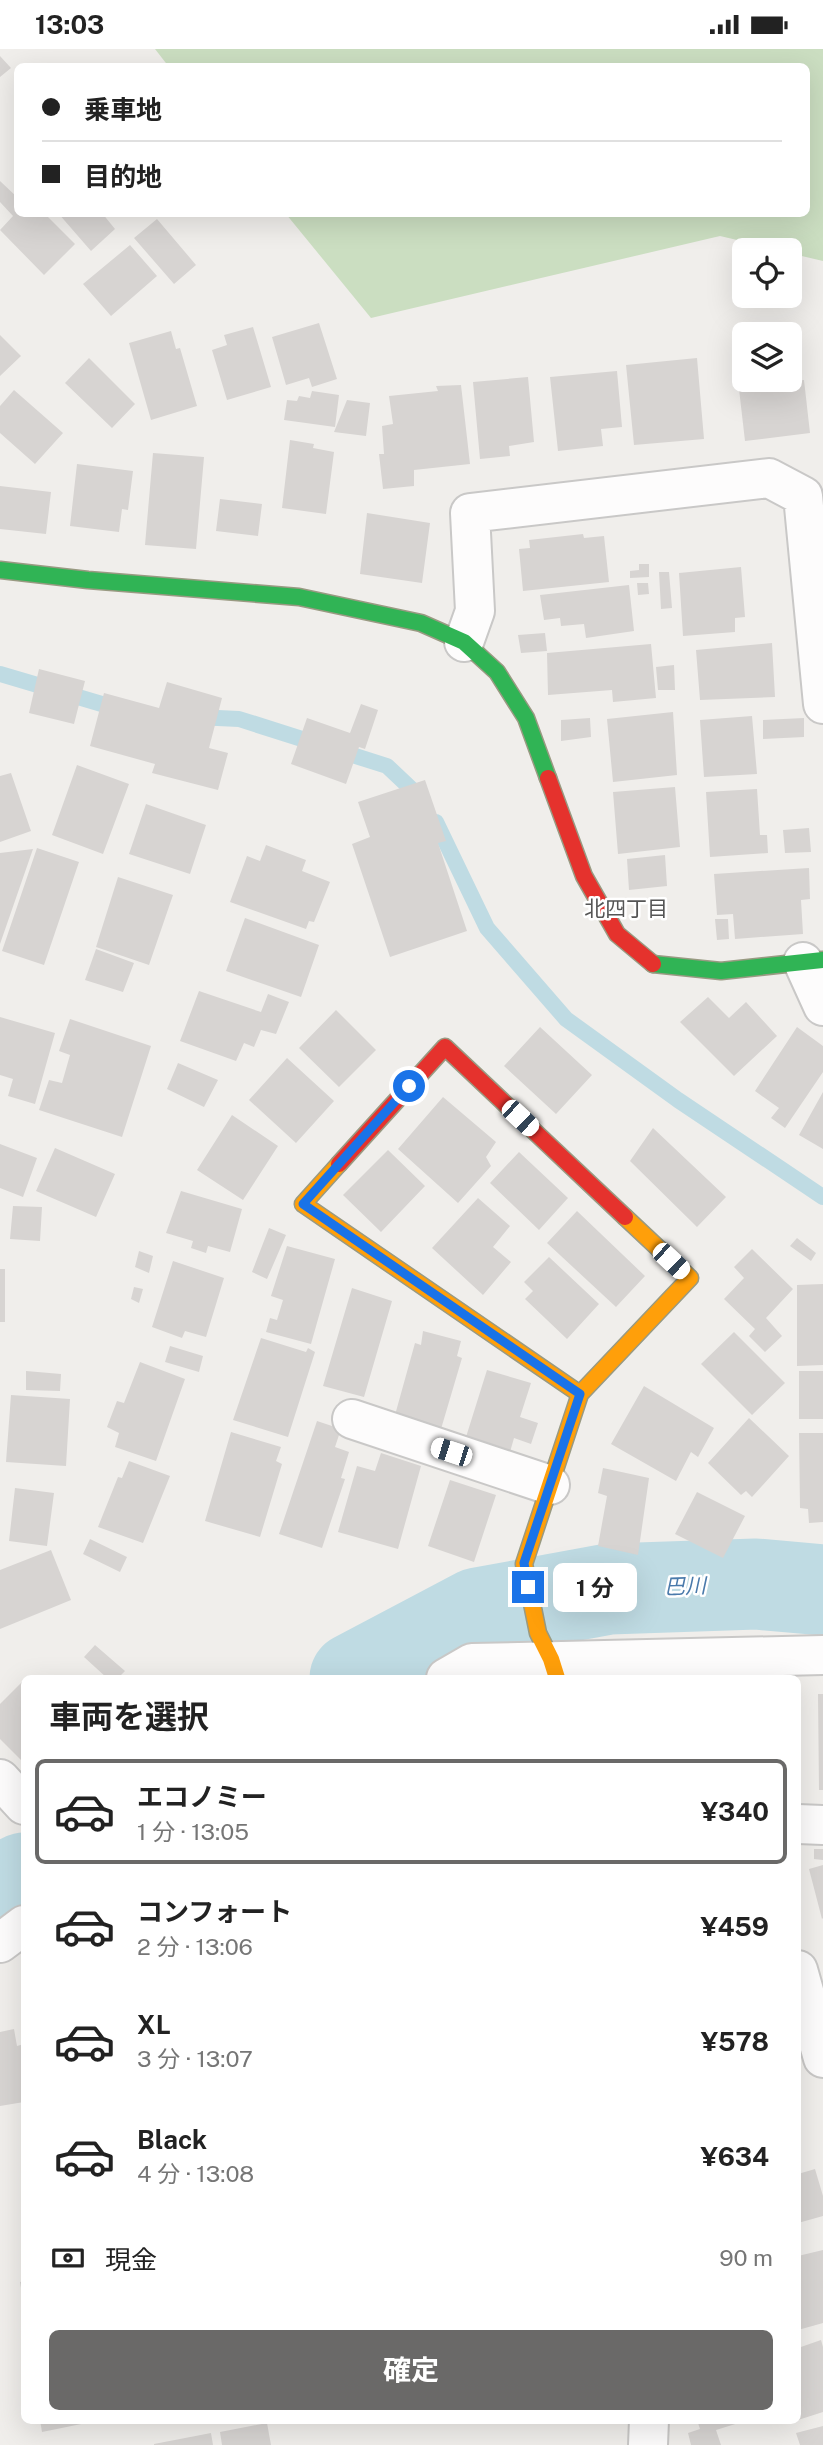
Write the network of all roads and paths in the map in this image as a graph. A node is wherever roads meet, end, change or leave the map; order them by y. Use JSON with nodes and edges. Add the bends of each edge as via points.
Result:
{"nodes":[{"id":1,"x":0,"y":570,"type":"edge"},
{"id":2,"x":464,"y":642,"type":"junction"},
{"id":3,"x":823,"y":703,"type":"edge"},
{"id":4,"x":813,"y":961,"type":"edge"},
{"id":5,"x":823,"y":1006,"type":"edge"},
{"id":6,"x":580,"y":1394,"type":"junction"},
{"id":7,"x":352,"y":1419,"type":"dead end"},
{"id":8,"x":550,"y":1485,"type":"junction"},
{"id":9,"x":823,"y":1655,"type":"edge"},
{"id":10,"x":548,"y":1657,"type":"edge"},
{"id":11,"x":451,"y":1675,"type":"edge"},
{"id":12,"x":0,"y":1779,"type":"edge"},
{"id":13,"x":21,"y":1802,"type":"edge"},
{"id":14,"x":801,"y":1824,"type":"edge"},
{"id":15,"x":823,"y":1825,"type":"edge"},
{"id":16,"x":21,"y":1927,"type":"edge"},
{"id":17,"x":0,"y":1943,"type":"edge"},
{"id":18,"x":801,"y":1981,"type":"edge"},
{"id":19,"x":823,"y":2058,"type":"edge"},
{"id":20,"x":649,"y":2424,"type":"edge"},
{"id":21,"x":648,"y":2445,"type":"edge"}],
"edges":[{"from":1,"to":2,"type":"street","via":[[299,597],[421,623]]},
{"from":2,"to":3,"type":"street","via":[[475,611],[470,513],[769,478],[803,496]]},
{"from":2,"to":4,"type":"street","via":[[497,672],[526,717],[584,876],[618,934],[656,965],[721,971]]},
{"from":4,"to":5,"type":"street"},
{"from":6,"to":6,"type":"street","via":[[690,1279],[444,1047],[303,1204]]},
{"from":6,"to":8,"type":"street"},
{"from":7,"to":8,"type":"street"},
{"from":8,"to":10,"type":"street","via":[[524,1563]]},
{"from":9,"to":10,"type":"street"},
{"from":10,"to":11,"type":"street","via":[[472,1663]]},
{"from":12,"to":13,"type":"street"},
{"from":14,"to":15,"type":"street"},
{"from":16,"to":17,"type":"street"},
{"from":18,"to":19,"type":"street"},
{"from":20,"to":21,"type":"street"}]}
